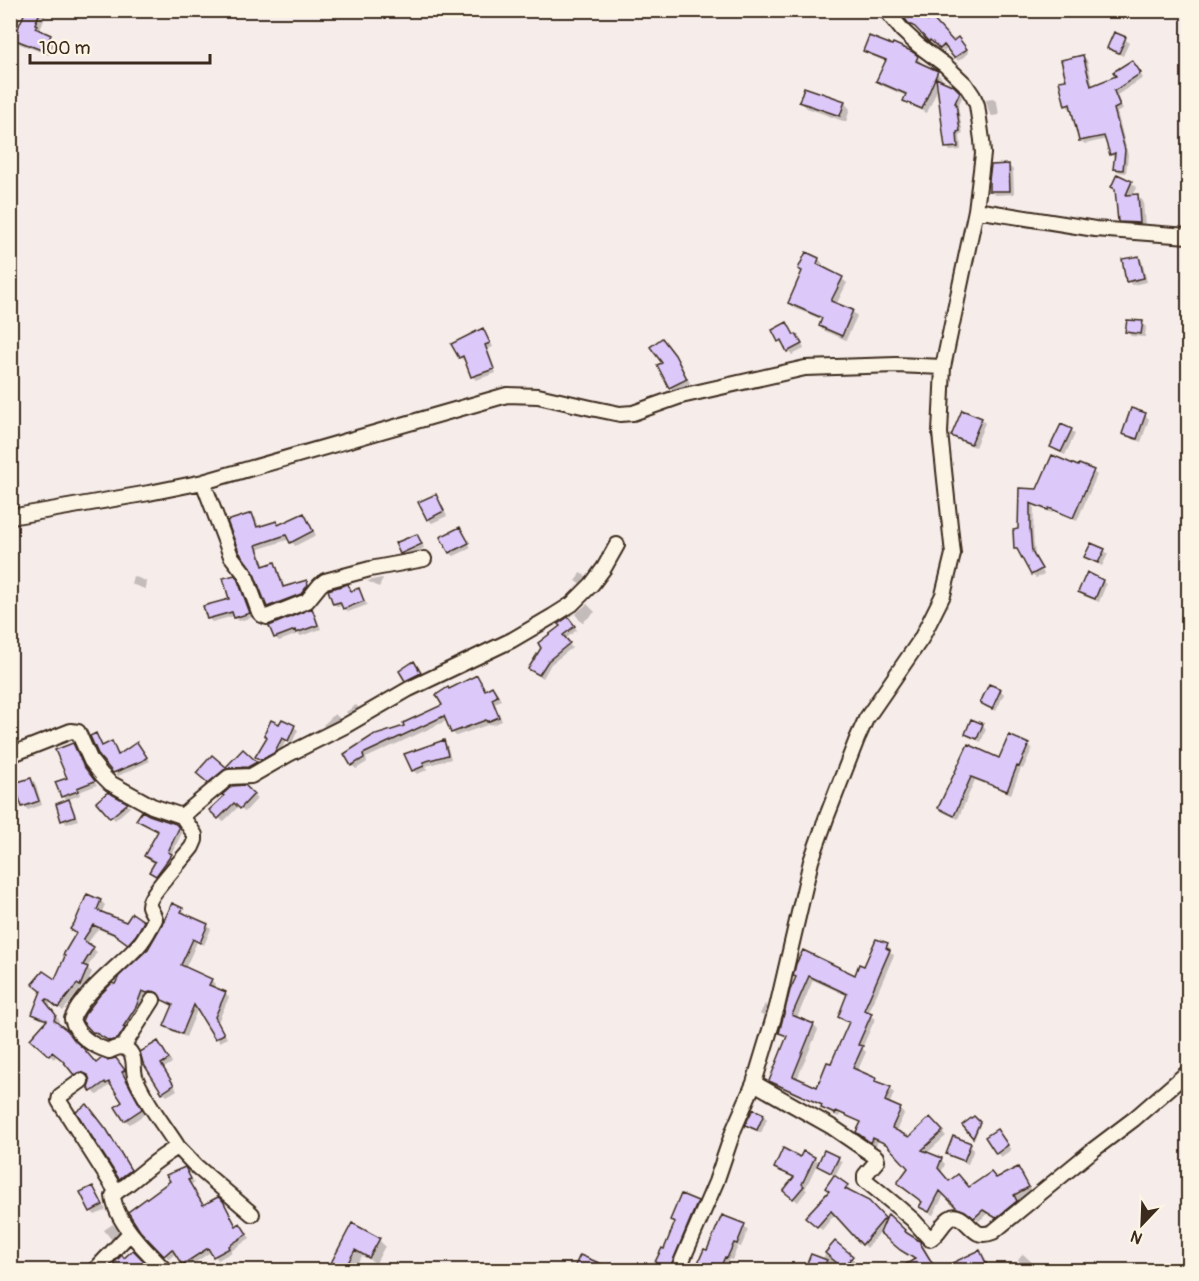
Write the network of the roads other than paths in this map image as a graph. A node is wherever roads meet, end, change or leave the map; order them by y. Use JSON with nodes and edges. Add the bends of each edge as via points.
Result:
{"nodes":[{"id":1,"x":886,"y":10,"type":"edge"},
{"id":2,"x":976,"y":210,"type":"junction"},
{"id":3,"x":1188,"y":236,"type":"edge"},
{"id":4,"x":943,"y":367,"type":"junction"},
{"id":5,"x":203,"y":482,"type":"junction"},
{"id":6,"x":10,"y":517,"type":"edge"},
{"id":7,"x":616,"y":545,"type":"dead end"},
{"id":8,"x":424,"y":559,"type":"dead end"},
{"id":9,"x":10,"y":755,"type":"edge"},
{"id":10,"x":183,"y":816,"type":"junction"},
{"id":11,"x":153,"y":1000,"type":"dead end"},
{"id":12,"x":123,"y":1047,"type":"junction"},
{"id":13,"x":1188,"y":1072,"type":"edge"},
{"id":14,"x":81,"y":1081,"type":"dead end"},
{"id":15,"x":754,"y":1083,"type":"junction"},
{"id":16,"x":178,"y":1147,"type":"junction"},
{"id":17,"x":116,"y":1191,"type":"junction"},
{"id":18,"x":252,"y":1214,"type":"dead end"},
{"id":19,"x":130,"y":1233,"type":"junction"},
{"id":20,"x":95,"y":1270,"type":"edge"},
{"id":21,"x":165,"y":1270,"type":"edge"},
{"id":22,"x":678,"y":1270,"type":"edge"}],
"edges":[{"from":1,"to":2,"type":"street","via":[[973,96],[983,154]]},
{"from":2,"to":3,"type":"street","via":[[1095,229]]},
{"from":2,"to":4,"type":"street"},
{"from":4,"to":5,"type":"street","via":[[805,368],[620,414],[538,396],[507,395]]},
{"from":4,"to":15,"type":"street","via":[[940,433],[953,554],[949,575],[921,639],[867,719],[827,816],[811,861],[777,1007]]},
{"from":5,"to":6,"type":"street"},
{"from":5,"to":8,"type":"street","via":[[231,556],[264,616],[308,601],[325,581]]},
{"from":7,"to":10,"type":"street","via":[[592,584],[553,616],[251,776],[229,777]]},
{"from":9,"to":10,"type":"street","via":[[77,731],[91,761],[110,783],[152,806]]},
{"from":10,"to":12,"type":"street","via":[[195,840],[150,901],[155,918],[140,944],[78,1007],[72,1019],[80,1035],[99,1047],[109,1051]]},
{"from":11,"to":12,"type":"street"},
{"from":12,"to":16,"type":"street","via":[[132,1056],[134,1076],[141,1090]]},
{"from":13,"to":15,"type":"street","via":[[993,1232],[979,1234],[954,1216],[933,1239],[865,1180],[876,1157]]},
{"from":14,"to":17,"type":"street","via":[[60,1096],[59,1101]]},
{"from":15,"to":22,"type":"street"},
{"from":16,"to":17,"type":"street"},
{"from":16,"to":18,"type":"street"},
{"from":17,"to":19,"type":"street","via":[[114,1200]]},
{"from":19,"to":20,"type":"street"},
{"from":19,"to":21,"type":"street"}]}
